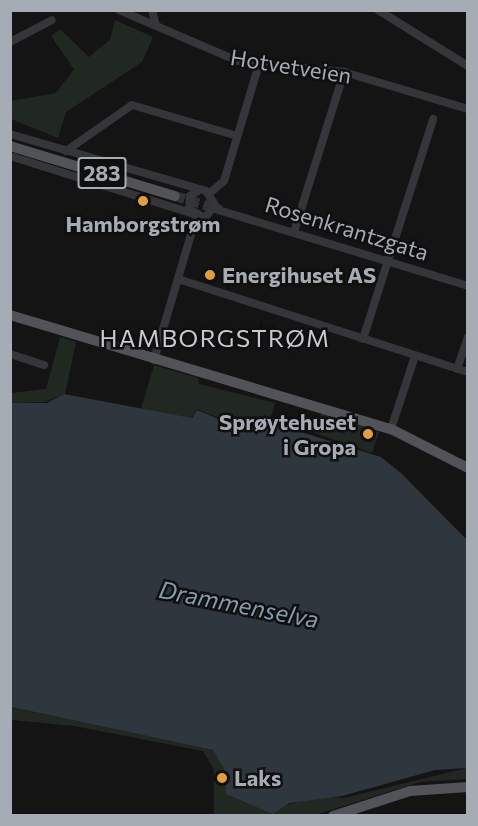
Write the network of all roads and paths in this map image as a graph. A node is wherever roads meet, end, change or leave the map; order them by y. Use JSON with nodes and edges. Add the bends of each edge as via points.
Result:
{"nodes":[{"id":1,"x":119,"y":10,"type":"edge"},
{"id":2,"x":152,"y":10,"type":"edge"},
{"id":3,"x":378,"y":10,"type":"edge"},
{"id":4,"x":52,"y":20,"type":"dead end"},
{"id":5,"x":156,"y":26,"type":"junction"},
{"id":6,"x":10,"y":42,"type":"edge"},
{"id":7,"x":259,"y":64,"type":"junction"},
{"id":8,"x":468,"y":66,"type":"edge"},
{"id":9,"x":344,"y":72,"type":"junction"},
{"id":10,"x":468,"y":109,"type":"edge"},
{"id":11,"x":433,"y":120,"type":"dead end"},
{"id":12,"x":10,"y":134,"type":"edge"},
{"id":13,"x":237,"y":136,"type":"junction"},
{"id":14,"x":10,"y":144,"type":"edge"},
{"id":15,"x":66,"y":151,"type":"junction"},
{"id":16,"x":10,"y":156,"type":"edge"},
{"id":17,"x":198,"y":191,"type":"junction"},
{"id":18,"x":210,"y":194,"type":"junction"},
{"id":19,"x":175,"y":195,"type":"tunnel mouth"},
{"id":20,"x":215,"y":209,"type":"junction"},
{"id":21,"x":193,"y":215,"type":"junction"},
{"id":22,"x":294,"y":232,"type":"junction"},
{"id":23,"x":388,"y":261,"type":"junction"},
{"id":24,"x":178,"y":279,"type":"junction"},
{"id":25,"x":468,"y":286,"type":"edge"},
{"id":26,"x":10,"y":315,"type":"edge"},
{"id":27,"x":468,"y":338,"type":"edge"},
{"id":28,"x":363,"y":339,"type":"junction"},
{"id":29,"x":10,"y":354,"type":"edge"},
{"id":30,"x":415,"y":356,"type":"junction"},
{"id":31,"x":154,"y":360,"type":"junction"},
{"id":32,"x":44,"y":365,"type":"dead end"},
{"id":33,"x":458,"y":369,"type":"junction"},
{"id":34,"x":468,"y":372,"type":"edge"},
{"id":35,"x":391,"y":429,"type":"junction"},
{"id":36,"x":468,"y":468,"type":"edge"},
{"id":37,"x":468,"y":787,"type":"edge"},
{"id":38,"x":333,"y":816,"type":"edge"}],
"edges":[{"from":1,"to":5,"type":"street","name":"Hotvetveien"},
{"from":2,"to":5,"type":"street"},
{"from":3,"to":8,"type":"street"},
{"from":4,"to":6,"type":"street"},
{"from":5,"to":7,"type":"street","name":"Hotvetveien"},
{"from":7,"to":9,"type":"street","name":"Hotvetveien"},
{"from":7,"to":13,"type":"street"},
{"from":9,"to":10,"type":"street","name":"Hotvetveien"},
{"from":9,"to":22,"type":"street"},
{"from":11,"to":23,"type":"street"},
{"from":12,"to":15,"type":"street"},
{"from":13,"to":15,"type":"street","via":[[132,105]]},
{"from":13,"to":18,"type":"street","via":[[224,181]]},
{"from":14,"to":19,"type":"main road","number":"283"},
{"from":15,"to":17,"type":"street"},
{"from":16,"to":21,"type":"street"},
{"from":17,"to":18,"type":"street"},
{"from":17,"to":21,"type":"street","via":[[188,200]]},
{"from":18,"to":20,"type":"street"},
{"from":20,"to":21,"type":"street","via":[[209,216]]},
{"from":20,"to":22,"type":"street","name":"Rosenkrantzgata"},
{"from":21,"to":24,"type":"street"},
{"from":22,"to":23,"type":"street","name":"Rosenkrantzgata"},
{"from":23,"to":25,"type":"street","name":"Rosenkrantzgata"},
{"from":23,"to":28,"type":"street"},
{"from":24,"to":28,"type":"street"},
{"from":24,"to":31,"type":"street"},
{"from":26,"to":31,"type":"main road"},
{"from":27,"to":33,"type":"street"},
{"from":28,"to":30,"type":"street"},
{"from":29,"to":32,"type":"street"},
{"from":30,"to":33,"type":"street"},
{"from":30,"to":35,"type":"street"},
{"from":31,"to":35,"type":"main road"},
{"from":33,"to":34,"type":"street"},
{"from":35,"to":36,"type":"main road"},
{"from":37,"to":38,"type":"main road","via":[[410,791]]}]}
